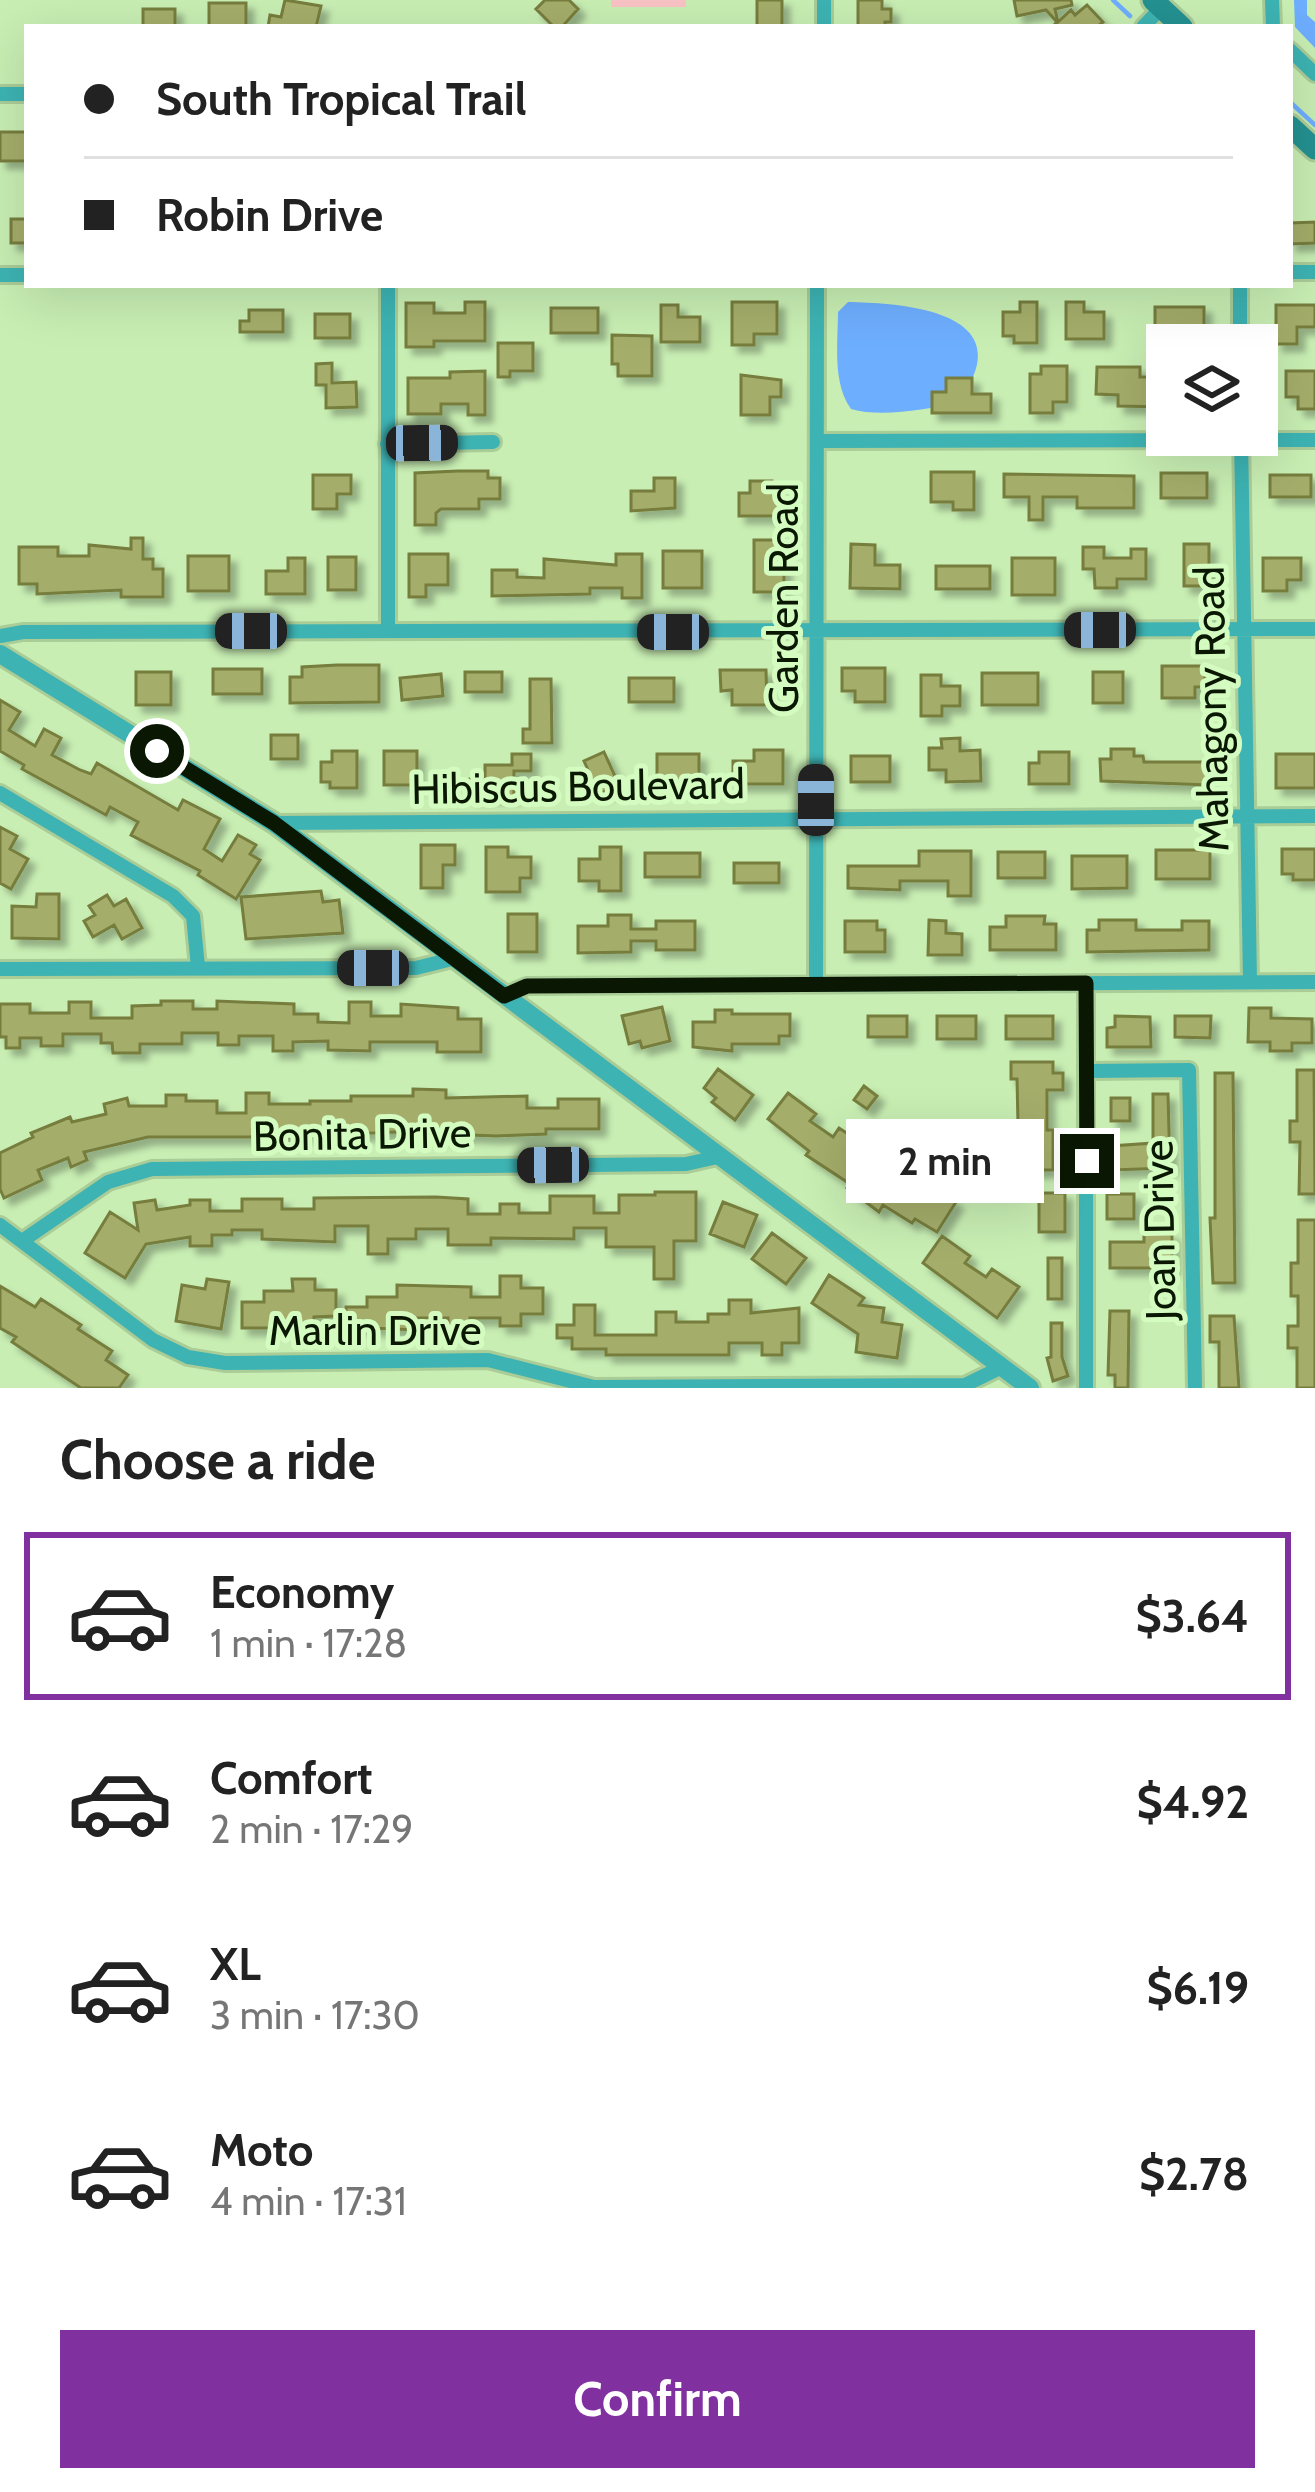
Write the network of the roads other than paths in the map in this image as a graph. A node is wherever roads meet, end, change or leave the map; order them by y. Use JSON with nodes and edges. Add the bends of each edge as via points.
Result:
{"nodes":[{"id":1,"x":1293,"y":53,"type":"edge"},
{"id":2,"x":1315,"y":74,"type":"edge"},
{"id":3,"x":388,"y":288,"type":"edge"},
{"id":4,"x":817,"y":288,"type":"edge"},
{"id":5,"x":1240,"y":288,"type":"edge"},
{"id":6,"x":1240,"y":324,"type":"edge"},
{"id":7,"x":1146,"y":439,"type":"edge"},
{"id":8,"x":1278,"y":439,"type":"edge"},
{"id":9,"x":1315,"y":440,"type":"edge"},
{"id":10,"x":817,"y":441,"type":"junction"},
{"id":11,"x":493,"y":442,"type":"dead end"},
{"id":12,"x":387,"y":444,"type":"junction"},
{"id":13,"x":1241,"y":456,"type":"edge"},
{"id":14,"x":1242,"y":629,"type":"junction"},
{"id":15,"x":1315,"y":629,"type":"edge"},
{"id":16,"x":388,"y":631,"type":"junction"},
{"id":17,"x":816,"y":632,"type":"junction"},
{"id":18,"x":0,"y":636,"type":"edge"},
{"id":19,"x":0,"y":654,"type":"edge"},
{"id":20,"x":0,"y":793,"type":"edge"},
{"id":21,"x":1246,"y":816,"type":"junction"},
{"id":22,"x":1315,"y":816,"type":"edge"},
{"id":23,"x":816,"y":817,"type":"junction"},
{"id":24,"x":274,"y":823,"type":"junction"},
{"id":25,"x":456,"y":958,"type":"junction"},
{"id":26,"x":198,"y":968,"type":"junction"},
{"id":27,"x":0,"y":969,"type":"edge"},
{"id":28,"x":1250,"y":982,"type":"junction"},
{"id":29,"x":1315,"y":982,"type":"edge"},
{"id":30,"x":1086,"y":983,"type":"junction"},
{"id":31,"x":816,"y":984,"type":"junction"},
{"id":32,"x":504,"y":996,"type":"junction"},
{"id":33,"x":1087,"y":1071,"type":"junction"},
{"id":34,"x":722,"y":1155,"type":"junction"},
{"id":35,"x":0,"y":1226,"type":"edge"},
{"id":36,"x":22,"y":1240,"type":"junction"},
{"id":37,"x":1002,"y":1367,"type":"junction"},
{"id":38,"x":1030,"y":1388,"type":"edge"},
{"id":39,"x":1086,"y":1388,"type":"edge"},
{"id":40,"x":1195,"y":1388,"type":"edge"}],
"edges":[{"from":1,"to":2,"type":"street"},
{"from":3,"to":12,"type":"street"},
{"from":4,"to":10,"type":"street","name":"Garden Road"},
{"from":5,"to":6,"type":"street"},
{"from":7,"to":10,"type":"street"},
{"from":8,"to":9,"type":"street"},
{"from":10,"to":17,"type":"street","name":"Garden Road"},
{"from":11,"to":12,"type":"street"},
{"from":12,"to":16,"type":"street"},
{"from":13,"to":14,"type":"street","name":"Mahagony Road"},
{"from":14,"to":15,"type":"street"},
{"from":14,"to":17,"type":"street"},
{"from":14,"to":21,"type":"street","name":"Mahagony Road"},
{"from":16,"to":17,"type":"street"},
{"from":16,"to":18,"type":"street"},
{"from":17,"to":23,"type":"street","name":"Garden Road"},
{"from":19,"to":24,"type":"street"},
{"from":20,"to":26,"type":"street","via":[[173,896],[193,916]]},
{"from":21,"to":22,"type":"street","name":"Hibiscus Boulevard"},
{"from":21,"to":23,"type":"street","name":"Hibiscus Boulevard"},
{"from":21,"to":28,"type":"street","name":"Mahagony Road"},
{"from":23,"to":24,"type":"street","name":"Hibiscus Boulevard"},
{"from":23,"to":31,"type":"street","name":"Garden Road"},
{"from":24,"to":25,"type":"street"},
{"from":25,"to":26,"type":"street","via":[[416,968]]},
{"from":25,"to":32,"type":"street"},
{"from":26,"to":27,"type":"street"},
{"from":28,"to":29,"type":"street"},
{"from":28,"to":30,"type":"street"},
{"from":30,"to":31,"type":"street"},
{"from":30,"to":33,"type":"street"},
{"from":31,"to":32,"type":"street","via":[[527,986]]},
{"from":32,"to":34,"type":"street"},
{"from":33,"to":39,"type":"street"},
{"from":33,"to":40,"type":"street","name":"Joan Drive","via":[[1189,1070]]},
{"from":34,"to":36,"type":"street","name":"Bonita Drive","via":[[686,1164],[152,1169],[108,1182]]},
{"from":34,"to":37,"type":"street"},
{"from":35,"to":36,"type":"street","name":"Marlin Drive"},
{"from":36,"to":37,"type":"street","name":"Marlin Drive","via":[[153,1340],[225,1363],[488,1360],[594,1387],[965,1384]]},
{"from":37,"to":38,"type":"street"}]}
